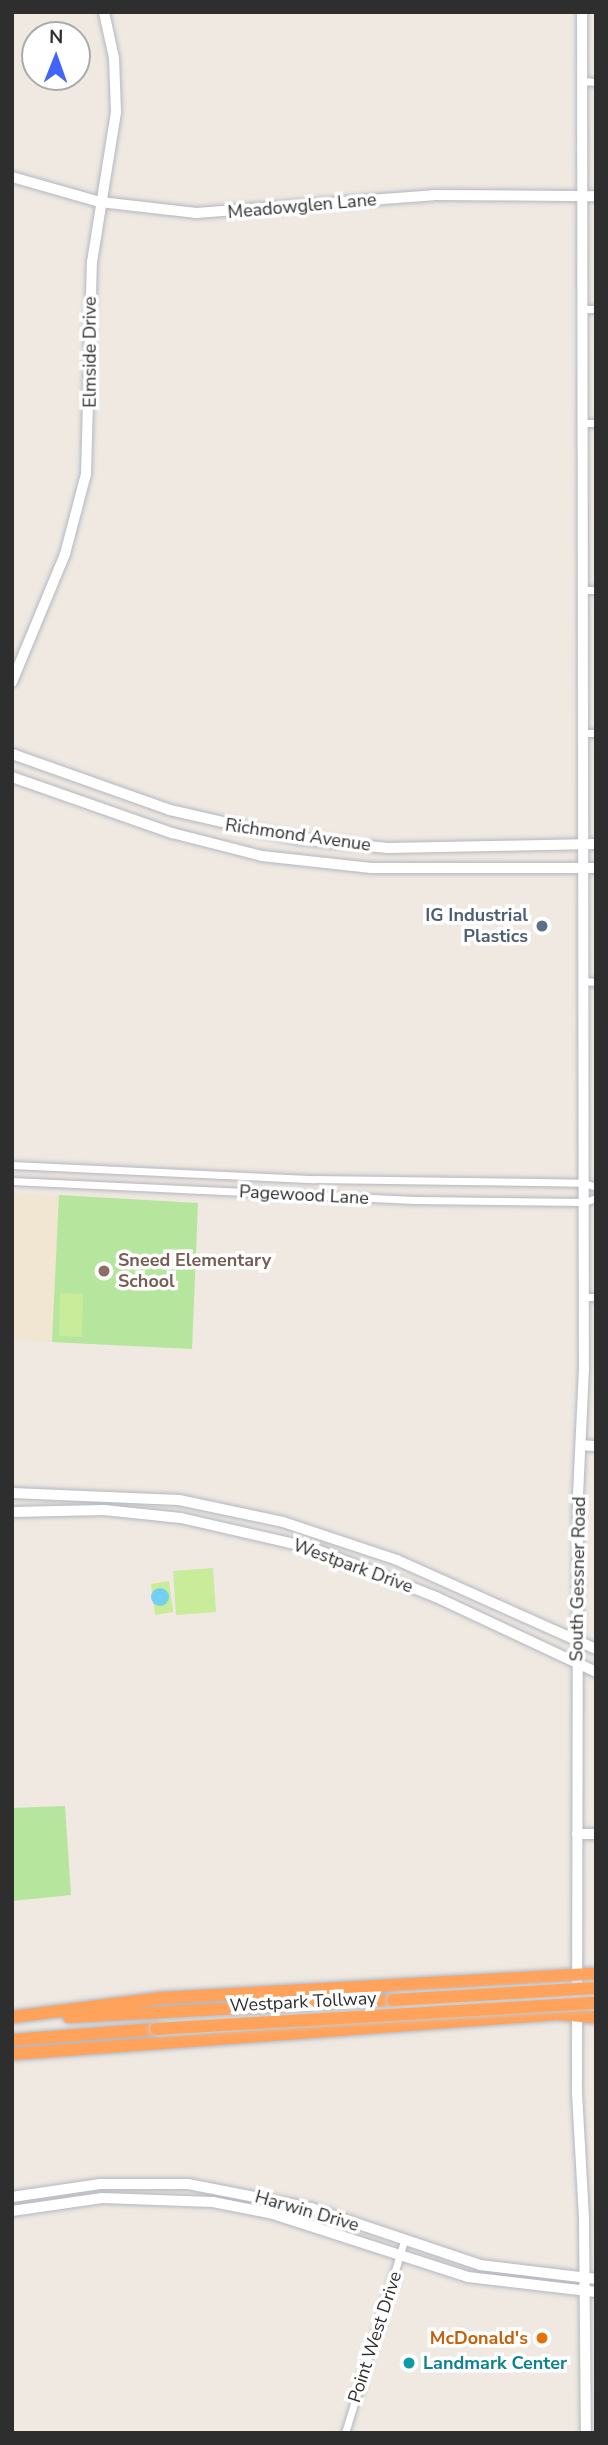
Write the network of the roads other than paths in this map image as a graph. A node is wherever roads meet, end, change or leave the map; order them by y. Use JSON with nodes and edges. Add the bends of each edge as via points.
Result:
{"nodes":[{"id":1,"x":104,"y":12,"type":"edge"},
{"id":2,"x":582,"y":12,"type":"edge"},
{"id":3,"x":582,"y":81,"type":"junction"},
{"id":4,"x":596,"y":82,"type":"edge"},
{"id":5,"x":12,"y":177,"type":"edge"},
{"id":6,"x":583,"y":196,"type":"junction"},
{"id":7,"x":596,"y":196,"type":"edge"},
{"id":8,"x":100,"y":202,"type":"junction"},
{"id":9,"x":582,"y":309,"type":"junction"},
{"id":10,"x":596,"y":309,"type":"edge"},
{"id":11,"x":583,"y":424,"type":"junction"},
{"id":12,"x":596,"y":424,"type":"edge"},
{"id":13,"x":582,"y":590,"type":"junction"},
{"id":14,"x":596,"y":590,"type":"edge"},
{"id":15,"x":12,"y":682,"type":"edge"},
{"id":16,"x":582,"y":733,"type":"junction"},
{"id":17,"x":596,"y":733,"type":"edge"},
{"id":18,"x":12,"y":754,"type":"edge"},
{"id":19,"x":12,"y":777,"type":"edge"},
{"id":20,"x":124,"y":794,"type":"junction"},
{"id":21,"x":120,"y":815,"type":"junction"},
{"id":22,"x":590,"y":844,"type":"edge"},
{"id":23,"x":439,"y":848,"type":"junction"},
{"id":24,"x":590,"y":868,"type":"edge"},
{"id":25,"x":432,"y":869,"type":"junction"},
{"id":26,"x":584,"y":981,"type":"junction"},
{"id":27,"x":596,"y":982,"type":"edge"},
{"id":28,"x":583,"y":1086,"type":"junction"},
{"id":29,"x":596,"y":1086,"type":"edge"},
{"id":30,"x":12,"y":1164,"type":"edge"},
{"id":31,"x":12,"y":1181,"type":"edge"},
{"id":32,"x":584,"y":1183,"type":"junction"},
{"id":33,"x":596,"y":1187,"type":"edge"},
{"id":34,"x":590,"y":1200,"type":"edge"},
{"id":35,"x":590,"y":1297,"type":"edge"},
{"id":36,"x":581,"y":1446,"type":"junction"},
{"id":37,"x":596,"y":1447,"type":"edge"},
{"id":38,"x":12,"y":1493,"type":"edge"},
{"id":39,"x":12,"y":1512,"type":"edge"},
{"id":40,"x":316,"y":1531,"type":"junction"},
{"id":41,"x":312,"y":1548,"type":"junction"},
{"id":42,"x":443,"y":1581,"type":"junction"},
{"id":43,"x":436,"y":1597,"type":"junction"},
{"id":44,"x":577,"y":1641,"type":"junction"},
{"id":45,"x":596,"y":1649,"type":"edge"},
{"id":46,"x":577,"y":1662,"type":"junction"},
{"id":47,"x":596,"y":1672,"type":"edge"},
{"id":48,"x":596,"y":1834,"type":"edge"},
{"id":49,"x":577,"y":1835,"type":"junction"},
{"id":50,"x":596,"y":1975,"type":"edge"},
{"id":51,"x":578,"y":1976,"type":"junction"},
{"id":52,"x":596,"y":1988,"type":"edge"},
{"id":53,"x":596,"y":2003,"type":"edge"},
{"id":54,"x":578,"y":2016,"type":"junction"},
{"id":55,"x":596,"y":2017,"type":"edge"},
{"id":56,"x":12,"y":2019,"type":"edge"},
{"id":57,"x":12,"y":2040,"type":"edge"},
{"id":58,"x":12,"y":2054,"type":"edge"},
{"id":59,"x":100,"y":2184,"type":"junction"},
{"id":60,"x":248,"y":2193,"type":"junction"},
{"id":61,"x":12,"y":2197,"type":"edge"},
{"id":62,"x":102,"y":2197,"type":"junction"},
{"id":63,"x":245,"y":2208,"type":"junction"},
{"id":64,"x":12,"y":2211,"type":"edge"},
{"id":65,"x":404,"y":2241,"type":"junction"},
{"id":66,"x":401,"y":2256,"type":"junction"},
{"id":67,"x":591,"y":2278,"type":"edge"},
{"id":68,"x":591,"y":2291,"type":"edge"},
{"id":69,"x":591,"y":2413,"type":"edge"},
{"id":70,"x":345,"y":2433,"type":"edge"},
{"id":71,"x":586,"y":2433,"type":"edge"}],
"edges":[{"from":1,"to":8,"type":"main road","name":"Elmside Drive","via":[[114,58],[116,112]]},
{"from":2,"to":3,"type":"main road","name":"South Gessner Road"},
{"from":3,"to":4,"type":"street"},
{"from":3,"to":6,"type":"main road","name":"South Gessner Road"},
{"from":5,"to":8,"type":"main road","name":"Meadowglen Lane"},
{"from":6,"to":7,"type":"main road","name":"Meadowglen Lane"},
{"from":6,"to":8,"type":"main road","name":"Meadowglen Lane","via":[[433,195],[208,213]]},
{"from":6,"to":9,"type":"main road","name":"South Gessner Road"},
{"from":8,"to":15,"type":"main road","name":"Elmside Drive","via":[[89,306],[86,474],[61,564]]},
{"from":9,"to":10,"type":"street"},
{"from":9,"to":11,"type":"main road","name":"South Gessner Road"},
{"from":11,"to":12,"type":"street"},
{"from":11,"to":13,"type":"main road","name":"South Gessner Road"},
{"from":13,"to":14,"type":"street"},
{"from":13,"to":16,"type":"main road","name":"South Gessner Road"},
{"from":16,"to":17,"type":"street"},
{"from":16,"to":22,"type":"main road","name":"South Gessner Road"},
{"from":18,"to":20,"type":"main road","name":"Richmond Avenue"},
{"from":19,"to":21,"type":"main road","name":"Richmond Avenue"},
{"from":20,"to":21,"type":"main road"},
{"from":20,"to":23,"type":"main road","name":"Richmond Avenue","via":[[259,833],[388,848]]},
{"from":21,"to":25,"type":"main road","name":"Richmond Avenue","via":[[262,856],[330,865]]},
{"from":22,"to":23,"type":"main road","name":"Richmond Avenue"},
{"from":22,"to":24,"type":"main road","name":"South Gessner Road"},
{"from":23,"to":25,"type":"main road"},
{"from":24,"to":25,"type":"main road","name":"Richmond Avenue"},
{"from":24,"to":26,"type":"main road","name":"South Gessner Road"},
{"from":26,"to":27,"type":"street"},
{"from":26,"to":28,"type":"main road","name":"South Gessner Road"},
{"from":28,"to":29,"type":"street"},
{"from":28,"to":32,"type":"main road","name":"South Gessner Road"},
{"from":30,"to":32,"type":"street","name":"Pagewood Lane","via":[[314,1180]]},
{"from":31,"to":34,"type":"street","name":"Pagewood Lane","via":[[402,1200]]},
{"from":32,"to":33,"type":"street","name":"Pagewood Lane"},
{"from":32,"to":34,"type":"main road","name":"South Gessner Road"},
{"from":34,"to":35,"type":"main road","name":"South Gessner Road"},
{"from":35,"to":36,"type":"main road","name":"South Gessner Road"},
{"from":36,"to":37,"type":"main road"},
{"from":36,"to":44,"type":"main road","name":"South Gessner Road"},
{"from":38,"to":40,"type":"main road","name":"Westpark Drive","via":[[179,1500]]},
{"from":39,"to":41,"type":"main road","name":"Westpark Drive","via":[[104,1510],[181,1518]]},
{"from":40,"to":41,"type":"main road"},
{"from":40,"to":42,"type":"main road","name":"Westpark Drive"},
{"from":41,"to":43,"type":"main road","name":"Westpark Drive"},
{"from":42,"to":43,"type":"main road"},
{"from":42,"to":44,"type":"main road","name":"Westpark Drive"},
{"from":43,"to":46,"type":"main road","name":"Westpark Drive"},
{"from":44,"to":45,"type":"main road","name":"Westpark Drive"},
{"from":44,"to":46,"type":"main road","name":"South Gessner Road"},
{"from":46,"to":47,"type":"main road","name":"Westpark Drive"},
{"from":46,"to":49,"type":"main road","name":"South Gessner Road"},
{"from":48,"to":49,"type":"main road"},
{"from":49,"to":51,"type":"main road","name":"South Gessner Road"},
{"from":50,"to":51,"type":"highway"},
{"from":51,"to":54,"type":"main road","name":"South Gessner Road"},
{"from":51,"to":56,"type":"highway","via":[[161,1998]]},
{"from":52,"to":56,"type":"highway","name":"Westpark Tollway","bridge":true},
{"from":53,"to":57,"type":"highway","name":"Westpark Tollway","bridge":true},
{"from":54,"to":55,"type":"highway"},
{"from":54,"to":58,"type":"highway"},
{"from":54,"to":67,"type":"main road","name":"South Gessner Road","via":[[577,2093]]},
{"from":59,"to":60,"type":"main road","name":"Harwin Drive","via":[[178,2183]]},
{"from":59,"to":61,"type":"main road","name":"Harwin Drive"},
{"from":59,"to":62,"type":"main road"},
{"from":60,"to":63,"type":"main road"},
{"from":60,"to":65,"type":"main road","name":"Harwin Drive","via":[[310,2208]]},
{"from":62,"to":63,"type":"main road","name":"Harwin Drive","via":[[155,2197]]},
{"from":62,"to":64,"type":"main road","name":"Harwin Drive"},
{"from":63,"to":66,"type":"main road","name":"Harwin Drive"},
{"from":65,"to":66,"type":"street","name":"Point West Drive"},
{"from":65,"to":67,"type":"main road","name":"Harwin Drive","via":[[507,2271]]},
{"from":66,"to":68,"type":"main road","name":"Harwin Drive","via":[[468,2277]]},
{"from":66,"to":70,"type":"street","name":"Point West Drive"},
{"from":67,"to":68,"type":"main road","name":"South Gessner Road"},
{"from":68,"to":69,"type":"main road","name":"South Gessner Road"},
{"from":69,"to":71,"type":"main road","name":"South Gessner Road"}]}
